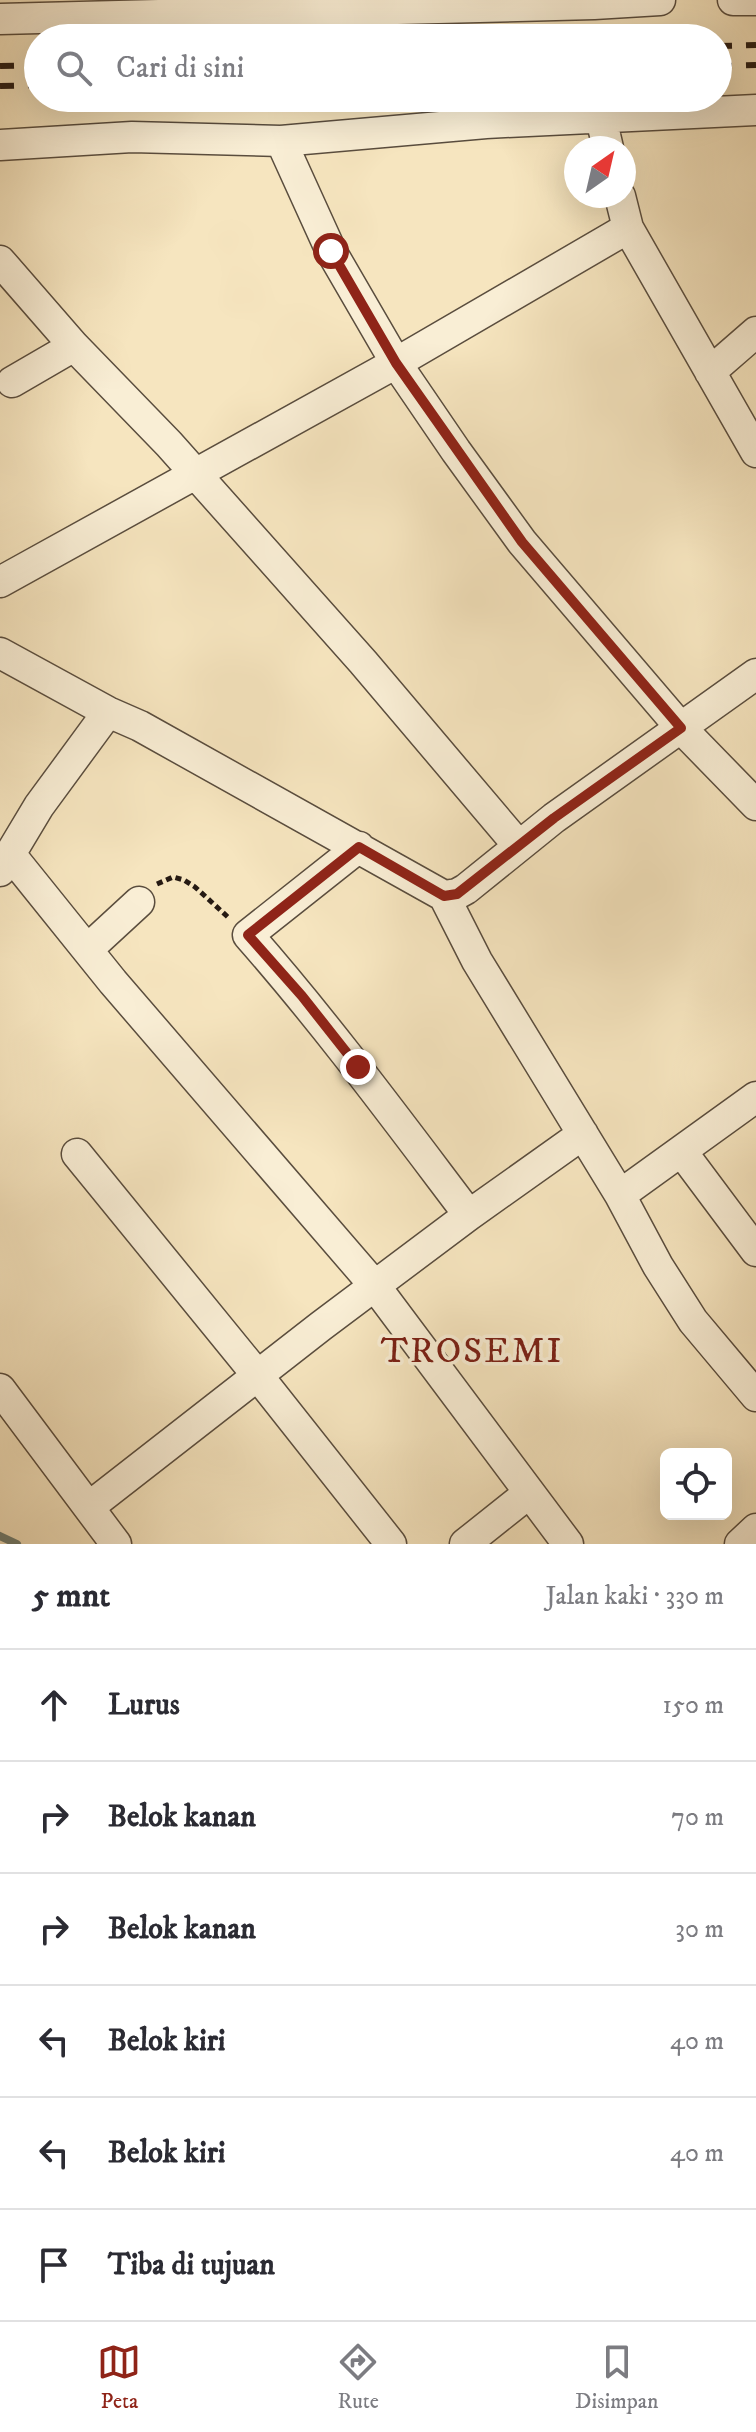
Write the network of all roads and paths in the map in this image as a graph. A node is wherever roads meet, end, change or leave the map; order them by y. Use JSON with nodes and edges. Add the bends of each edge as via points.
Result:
{"nodes":[{"id":1,"x":660,"y":0,"type":"edge"},
{"id":2,"x":733,"y":0,"type":"edge"},
{"id":3,"x":756,"y":0,"type":"edge"},
{"id":4,"x":594,"y":2,"type":"edge"},
{"id":5,"x":331,"y":5,"type":"edge"},
{"id":6,"x":0,"y":19,"type":"edge"},
{"id":7,"x":756,"y":110,"type":"edge"},
{"id":8,"x":732,"y":111,"type":"edge"},
{"id":9,"x":717,"y":112,"type":"edge"},
{"id":10,"x":601,"y":118,"type":"junction"},
{"id":11,"x":605,"y":136,"type":"edge"},
{"id":12,"x":281,"y":141,"type":"junction"},
{"id":13,"x":0,"y":145,"type":"edge"},
{"id":14,"x":623,"y":208,"type":"edge"},
{"id":15,"x":628,"y":228,"type":"junction"},
{"id":16,"x":0,"y":261,"type":"edge"},
{"id":17,"x":756,"y":332,"type":"edge"},
{"id":18,"x":74,"y":346,"type":"junction"},
{"id":19,"x":396,"y":363,"type":"junction"},
{"id":20,"x":710,"y":372,"type":"junction"},
{"id":21,"x":12,"y":382,"type":"dead end"},
{"id":22,"x":756,"y":452,"type":"edge"},
{"id":23,"x":195,"y":473,"type":"junction"},
{"id":24,"x":0,"y":582,"type":"edge"},
{"id":25,"x":0,"y":653,"type":"edge"},
{"id":26,"x":756,"y":674,"type":"edge"},
{"id":27,"x":108,"y":712,"type":"junction"},
{"id":28,"x":681,"y":728,"type":"junction"},
{"id":29,"x":756,"y":805,"type":"edge"},
{"id":30,"x":518,"y":845,"type":"junction"},
{"id":31,"x":359,"y":847,"type":"junction"},
{"id":32,"x":5,"y":862,"type":"edge"},
{"id":33,"x":444,"y":896,"type":"junction"},
{"id":34,"x":139,"y":902,"type":"joint"},
{"id":35,"x":248,"y":935,"type":"junction"},
{"id":36,"x":88,"y":949,"type":"junction"},
{"id":37,"x":756,"y":1097,"type":"edge"},
{"id":38,"x":583,"y":1134,"type":"junction"},
{"id":39,"x":682,"y":1152,"type":"junction"},
{"id":40,"x":77,"y":1154,"type":"dead end"},
{"id":41,"x":620,"y":1195,"type":"junction"},
{"id":42,"x":469,"y":1215,"type":"junction"},
{"id":43,"x":756,"y":1251,"type":"edge"},
{"id":44,"x":375,"y":1286,"type":"junction"},
{"id":45,"x":258,"y":1376,"type":"junction"},
{"id":46,"x":0,"y":1389,"type":"edge"},
{"id":47,"x":756,"y":1396,"type":"edge"},
{"id":48,"x":529,"y":1493,"type":"junction"},
{"id":49,"x":89,"y":1507,"type":"junction"},
{"id":50,"x":756,"y":1529,"type":"edge"},
{"id":51,"x":116,"y":1544,"type":"edge"},
{"id":52,"x":391,"y":1544,"type":"edge"},
{"id":53,"x":465,"y":1544,"type":"edge"},
{"id":54,"x":568,"y":1544,"type":"edge"},
{"id":55,"x":740,"y":1544,"type":"edge"}],
"edges":[{"from":1,"to":4,"type":"street"},
{"from":2,"to":3,"type":"street"},
{"from":4,"to":5,"type":"street"},
{"from":5,"to":6,"type":"street"},
{"from":7,"to":8,"type":"street"},
{"from":9,"to":10,"type":"street"},
{"from":10,"to":11,"type":"street"},
{"from":10,"to":12,"type":"street"},
{"from":12,"to":13,"type":"street","via":[[132,137]]},
{"from":12,"to":19,"type":"street","via":[[331,251]]},
{"from":14,"to":15,"type":"street"},
{"from":15,"to":19,"type":"street"},
{"from":15,"to":20,"type":"street"},
{"from":16,"to":18,"type":"street"},
{"from":17,"to":20,"type":"street"},
{"from":18,"to":21,"type":"street"},
{"from":18,"to":23,"type":"street"},
{"from":19,"to":23,"type":"street"},
{"from":19,"to":28,"type":"street","via":[[522,542]]},
{"from":20,"to":22,"type":"street"},
{"from":23,"to":24,"type":"street"},
{"from":23,"to":30,"type":"street"},
{"from":25,"to":27,"type":"street"},
{"from":26,"to":28,"type":"street"},
{"from":27,"to":31,"type":"street"},
{"from":27,"to":32,"type":"street"},
{"from":28,"to":29,"type":"street"},
{"from":28,"to":30,"type":"street"},
{"from":30,"to":33,"type":"street","via":[[466,889]]},
{"from":31,"to":33,"type":"street"},
{"from":31,"to":35,"type":"street"},
{"from":32,"to":36,"type":"street"},
{"from":33,"to":38,"type":"street","via":[[477,961]]},
{"from":34,"to":35,"type":"path","via":[[159,882],[184,880]]},
{"from":34,"to":36,"type":"street"},
{"from":35,"to":42,"type":"street","via":[[302,996]]},
{"from":36,"to":44,"type":"street"},
{"from":37,"to":39,"type":"street"},
{"from":38,"to":41,"type":"street"},
{"from":38,"to":42,"type":"street"},
{"from":39,"to":41,"type":"street"},
{"from":39,"to":43,"type":"street"},
{"from":40,"to":45,"type":"street"},
{"from":41,"to":47,"type":"street","via":[[693,1321]]},
{"from":42,"to":44,"type":"street"},
{"from":44,"to":45,"type":"street"},
{"from":44,"to":48,"type":"street"},
{"from":45,"to":49,"type":"street"},
{"from":45,"to":52,"type":"street"},
{"from":46,"to":49,"type":"street"},
{"from":48,"to":53,"type":"street"},
{"from":48,"to":54,"type":"street"},
{"from":49,"to":51,"type":"street"},
{"from":50,"to":55,"type":"street"}]}
